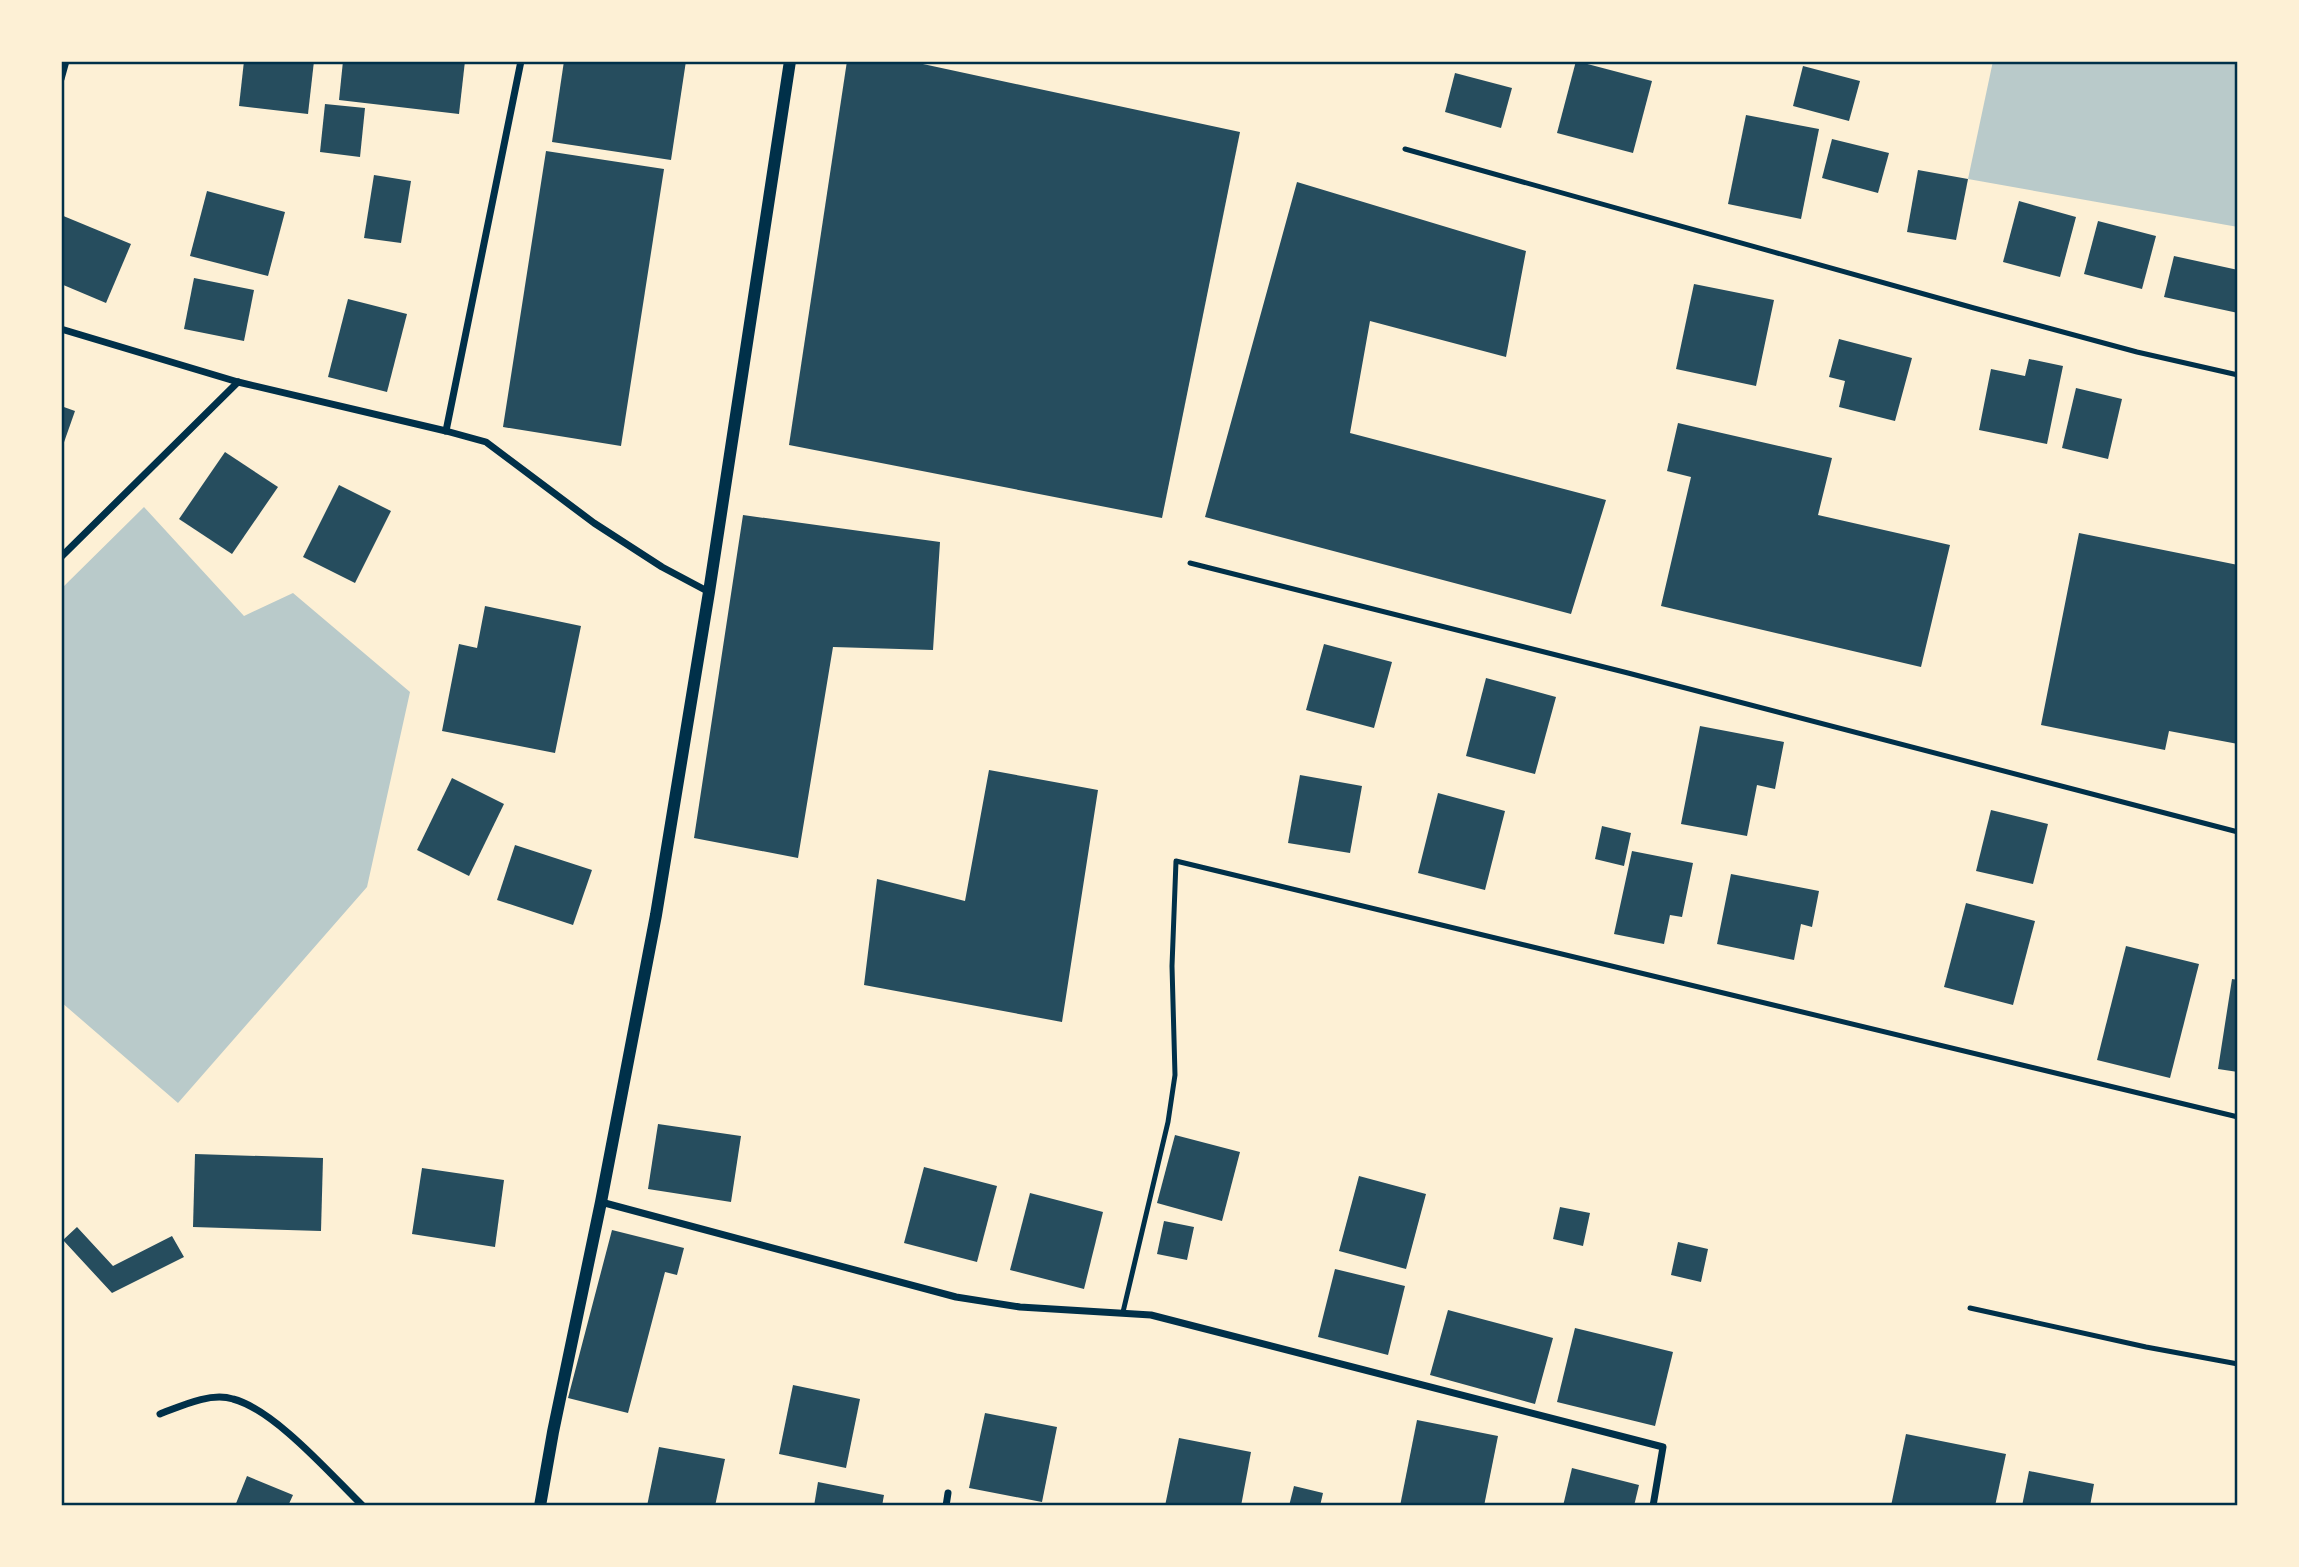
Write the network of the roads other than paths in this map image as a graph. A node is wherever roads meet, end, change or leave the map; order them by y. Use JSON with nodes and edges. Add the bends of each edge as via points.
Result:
{"nodes":[{"id":1,"x":66,"y":61,"type":"edge"},
{"id":2,"x":521,"y":61,"type":"edge"},
{"id":3,"x":790,"y":61,"type":"edge"},
{"id":4,"x":61,"y":79,"type":"edge"},
{"id":5,"x":1405,"y":149,"type":"dead end"},
{"id":6,"x":61,"y":329,"type":"edge"},
{"id":7,"x":2238,"y":375,"type":"edge"},
{"id":8,"x":237,"y":382,"type":"junction"},
{"id":9,"x":446,"y":430,"type":"junction"},
{"id":10,"x":61,"y":557,"type":"edge"},
{"id":11,"x":1190,"y":563,"type":"dead end"},
{"id":12,"x":709,"y":592,"type":"junction"},
{"id":13,"x":2238,"y":832,"type":"edge"},
{"id":14,"x":2238,"y":1117,"type":"edge"},
{"id":15,"x":601,"y":1202,"type":"junction"},
{"id":16,"x":1970,"y":1308,"type":"dead end"},
{"id":17,"x":1123,"y":1312,"type":"junction"},
{"id":18,"x":2238,"y":1364,"type":"edge"},
{"id":19,"x":160,"y":1414,"type":"dead end"},
{"id":20,"x":948,"y":1493,"type":"dead end"},
{"id":21,"x":363,"y":1506,"type":"edge"},
{"id":22,"x":540,"y":1506,"type":"edge"},
{"id":23,"x":946,"y":1506,"type":"edge"},
{"id":24,"x":1653,"y":1506,"type":"edge"}],
"edges":[{"from":1,"to":4,"type":"street"},
{"from":2,"to":9,"type":"street"},
{"from":3,"to":12,"type":"street"},
{"from":5,"to":7,"type":"lane","via":[[1986,312]]},
{"from":6,"to":8,"type":"street"},
{"from":8,"to":9,"type":"street"},
{"from":8,"to":10,"type":"street"},
{"from":9,"to":12,"type":"street","via":[[486,443],[594,523]]},
{"from":11,"to":13,"type":"lane"},
{"from":12,"to":15,"type":"street","via":[[656,915]]},
{"from":14,"to":17,"type":"lane","via":[[1176,862],[1172,967],[1175,1075]]},
{"from":15,"to":17,"type":"street","via":[[956,1297],[1020,1307]]},
{"from":15,"to":22,"type":"street"},
{"from":16,"to":18,"type":"lane"},
{"from":17,"to":24,"type":"street","via":[[1664,1447]]},
{"from":19,"to":21,"type":"street","via":[[198,1399],[233,1398],[264,1414]]},
{"from":20,"to":23,"type":"street"}]}
